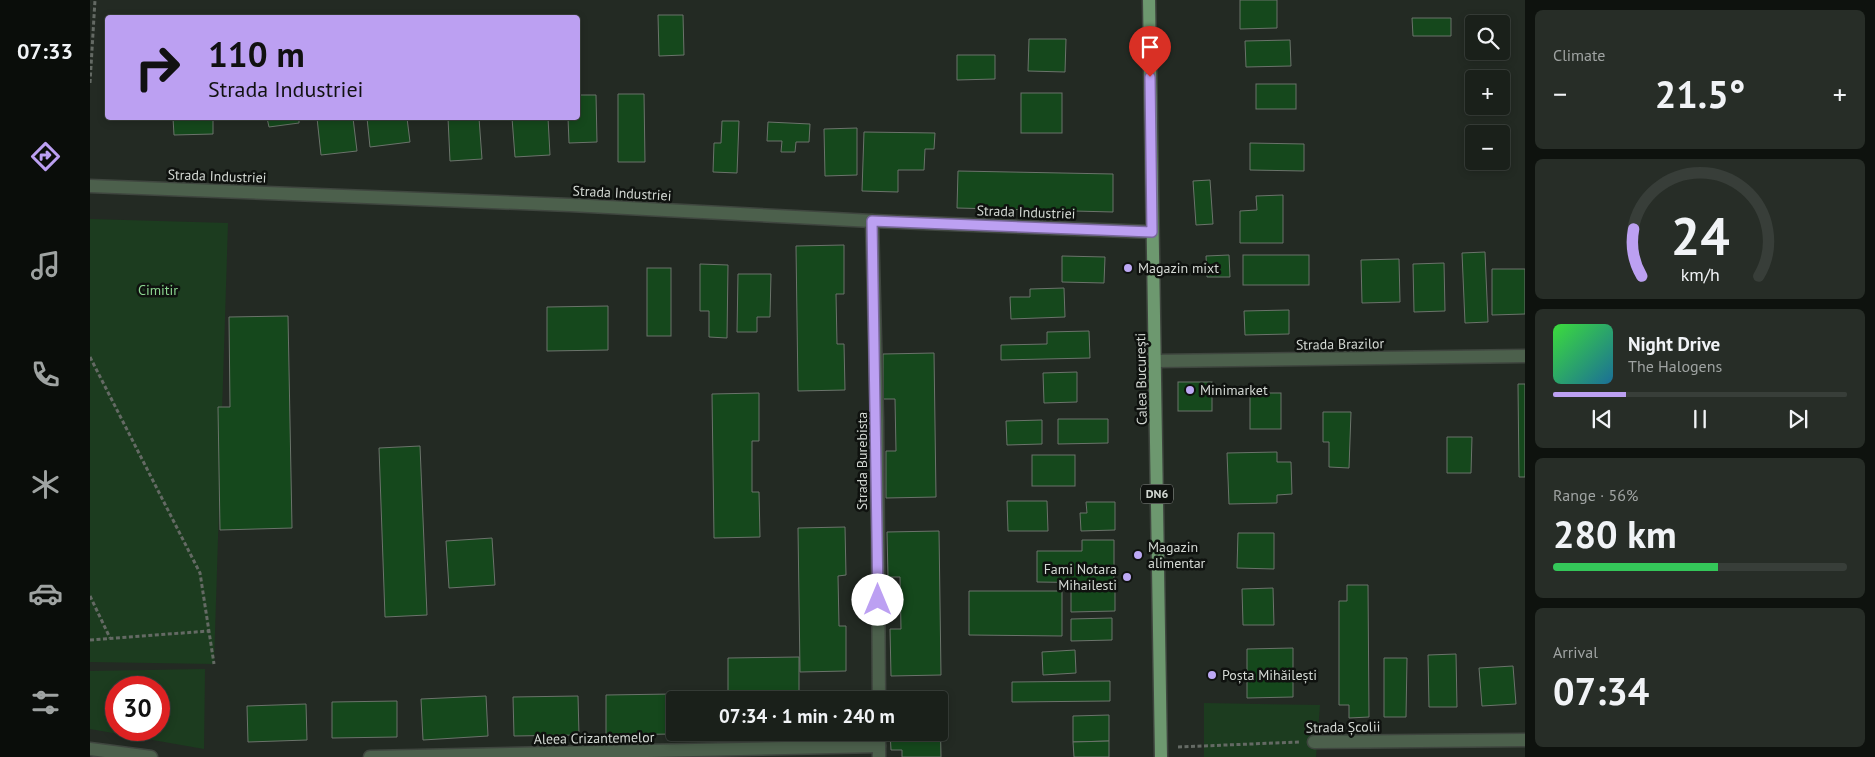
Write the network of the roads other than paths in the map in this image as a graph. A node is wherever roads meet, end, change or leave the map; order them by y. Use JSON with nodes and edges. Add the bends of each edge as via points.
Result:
{"nodes":[{"id":1,"x":1149,"y":0,"type":"edge"},
{"id":2,"x":90,"y":186,"type":"edge"},
{"id":3,"x":872,"y":221,"type":"junction"},
{"id":4,"x":1152,"y":232,"type":"junction"},
{"id":5,"x":1525,"y":356,"type":"edge"},
{"id":6,"x":1156,"y":361,"type":"junction"},
{"id":7,"x":879,"y":691,"type":"edge"},
{"id":8,"x":1525,"y":740,"type":"edge"},
{"id":9,"x":1314,"y":742,"type":"road end"},
{"id":10,"x":90,"y":749,"type":"edge"},
{"id":11,"x":879,"y":752,"type":"edge"},
{"id":12,"x":1161,"y":752,"type":"edge"},
{"id":13,"x":396,"y":756,"type":"edge"},
{"id":14,"x":152,"y":757,"type":"edge"},
{"id":15,"x":370,"y":757,"type":"edge"}],
"edges":[{"from":1,"to":4,"type":"main road","name":"Calea București","number":"DN6"},
{"from":2,"to":3,"type":"street","name":"Strada Industriei"},
{"from":3,"to":4,"type":"street","name":"Strada Industriei"},
{"from":3,"to":7,"type":"street","name":"Strada Burebista"},
{"from":4,"to":6,"type":"main road","name":"Calea București","number":"DN6"},
{"from":5,"to":6,"type":"street","name":"Strada Brazilor"},
{"from":6,"to":12,"type":"main road","name":"Calea București","number":"DN6"},
{"from":8,"to":9,"type":"street","name":"Strada Școlii"},
{"from":10,"to":14,"type":"street"},
{"from":11,"to":13,"type":"street","name":"Aleea Crizantemelor"},
{"from":13,"to":15,"type":"street","name":"Aleea Crizantemelor"}]}
